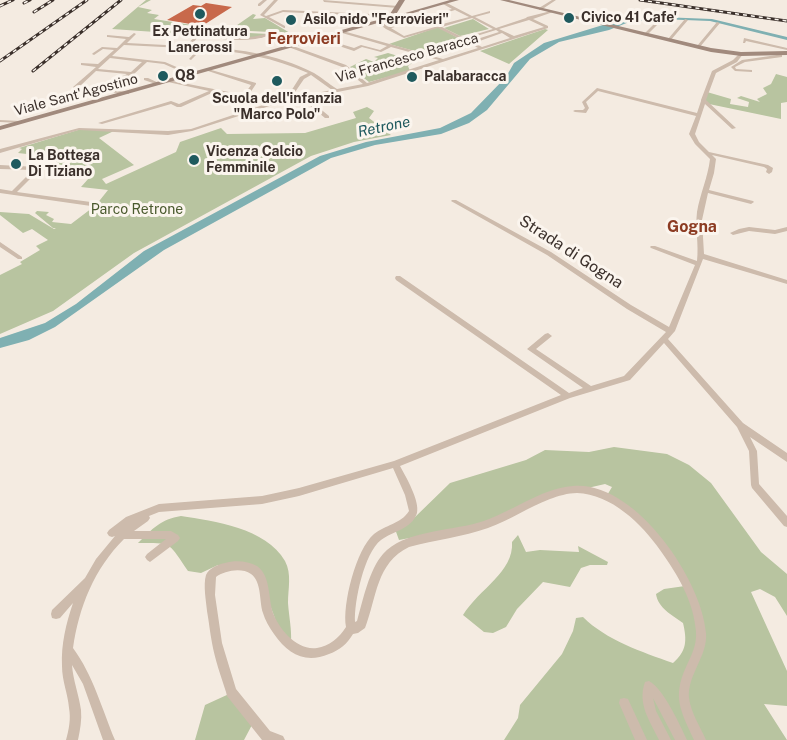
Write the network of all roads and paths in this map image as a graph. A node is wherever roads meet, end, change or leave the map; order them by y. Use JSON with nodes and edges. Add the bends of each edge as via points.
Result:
{"nodes":[{"id":1,"x":265,"y":0,"type":"edge"},
{"id":2,"x":276,"y":0,"type":"edge"},
{"id":3,"x":402,"y":0,"type":"edge"},
{"id":4,"x":456,"y":0,"type":"edge"},
{"id":5,"x":503,"y":0,"type":"edge"},
{"id":6,"x":554,"y":0,"type":"edge"},
{"id":7,"x":324,"y":2,"type":"edge"},
{"id":8,"x":444,"y":3,"type":"junction"},
{"id":9,"x":260,"y":5,"type":"dead end"},
{"id":10,"x":398,"y":7,"type":"junction"},
{"id":11,"x":317,"y":8,"type":"dead end"},
{"id":12,"x":455,"y":9,"type":"junction"},
{"id":13,"x":540,"y":9,"type":"junction"},
{"id":14,"x":313,"y":12,"type":"junction"},
{"id":15,"x":489,"y":12,"type":"dead end"},
{"id":16,"x":551,"y":12,"type":"junction"},
{"id":17,"x":411,"y":13,"type":"junction"},
{"id":18,"x":465,"y":14,"type":"junction"},
{"id":19,"x":267,"y":17,"type":"junction"},
{"id":20,"x":393,"y":17,"type":"junction"},
{"id":21,"x":471,"y":17,"type":"junction"},
{"id":22,"x":421,"y":18,"type":"junction"},
{"id":23,"x":528,"y":18,"type":"junction"},
{"id":24,"x":686,"y":21,"type":"dead end"},
{"id":25,"x":378,"y":22,"type":"junction"},
{"id":26,"x":432,"y":23,"type":"junction"},
{"id":27,"x":657,"y":23,"type":"dead end"},
{"id":28,"x":718,"y":23,"type":"dead end"},
{"id":29,"x":284,"y":27,"type":"dead end"},
{"id":30,"x":438,"y":27,"type":"junction"},
{"id":31,"x":387,"y":28,"type":"junction"},
{"id":32,"x":495,"y":28,"type":"junction"},
{"id":33,"x":343,"y":32,"type":"junction"},
{"id":34,"x":502,"y":32,"type":"junction"},
{"id":35,"x":268,"y":34,"type":"dead end"},
{"id":36,"x":646,"y":34,"type":"junction"},
{"id":37,"x":108,"y":36,"type":"dead end"},
{"id":38,"x":514,"y":38,"type":"junction"},
{"id":39,"x":318,"y":39,"type":"junction"},
{"id":40,"x":463,"y":39,"type":"junction"},
{"id":41,"x":669,"y":40,"type":"junction"},
{"id":42,"x":744,"y":42,"type":"dead end"},
{"id":43,"x":470,"y":43,"type":"junction"},
{"id":44,"x":123,"y":44,"type":"junction"},
{"id":45,"x":390,"y":45,"type":"junction"},
{"id":46,"x":292,"y":46,"type":"junction"},
{"id":47,"x":698,"y":47,"type":"junction"},
{"id":48,"x":118,"y":48,"type":"junction"},
{"id":49,"x":185,"y":48,"type":"junction"},
{"id":50,"x":481,"y":48,"type":"junction"},
{"id":51,"x":200,"y":49,"type":"junction"},
{"id":52,"x":431,"y":49,"type":"dead end"},
{"id":53,"x":783,"y":53,"type":"edge"},
{"id":54,"x":94,"y":54,"type":"dead end"},
{"id":55,"x":262,"y":55,"type":"junction"},
{"id":56,"x":758,"y":56,"type":"junction"},
{"id":57,"x":108,"y":57,"type":"junction"},
{"id":58,"x":736,"y":57,"type":"junction"},
{"id":59,"x":787,"y":58,"type":"edge"},
{"id":60,"x":191,"y":59,"type":"dead end"},
{"id":61,"x":146,"y":61,"type":"junction"},
{"id":62,"x":443,"y":61,"type":"junction"},
{"id":63,"x":83,"y":64,"type":"dead end"},
{"id":64,"x":97,"y":68,"type":"junction"},
{"id":65,"x":210,"y":70,"type":"junction"},
{"id":66,"x":750,"y":71,"type":"dead end"},
{"id":67,"x":132,"y":73,"type":"junction"},
{"id":68,"x":312,"y":73,"type":"junction"},
{"id":69,"x":193,"y":75,"type":"junction"},
{"id":70,"x":147,"y":79,"type":"dead end"},
{"id":71,"x":170,"y":81,"type":"junction"},
{"id":72,"x":159,"y":84,"type":"junction"},
{"id":73,"x":366,"y":85,"type":"junction"},
{"id":74,"x":99,"y":89,"type":"junction"},
{"id":75,"x":214,"y":90,"type":"junction"},
{"id":76,"x":336,"y":91,"type":"junction"},
{"id":77,"x":127,"y":93,"type":"junction"},
{"id":78,"x":246,"y":96,"type":"junction"},
{"id":79,"x":303,"y":97,"type":"junction"},
{"id":80,"x":288,"y":100,"type":"junction"},
{"id":81,"x":703,"y":100,"type":"junction"},
{"id":82,"x":274,"y":103,"type":"junction"},
{"id":83,"x":252,"y":111,"type":"junction"},
{"id":84,"x":575,"y":111,"type":"dead end"},
{"id":85,"x":698,"y":115,"type":"junction"},
{"id":86,"x":327,"y":117,"type":"dead end"},
{"id":87,"x":261,"y":118,"type":"dead end"},
{"id":88,"x":20,"y":122,"type":"junction"},
{"id":89,"x":0,"y":124,"type":"edge"},
{"id":90,"x":101,"y":126,"type":"junction"},
{"id":91,"x":734,"y":128,"type":"dead end"},
{"id":92,"x":0,"y":151,"type":"edge"},
{"id":93,"x":708,"y":153,"type":"junction"},
{"id":94,"x":0,"y":167,"type":"edge"},
{"id":95,"x":769,"y":172,"type":"dead end"},
{"id":96,"x":0,"y":191,"type":"edge"},
{"id":97,"x":706,"y":191,"type":"junction"},
{"id":98,"x":14,"y":192,"type":"junction"},
{"id":99,"x":454,"y":201,"type":"dead end"},
{"id":100,"x":751,"y":202,"type":"dead end"},
{"id":101,"x":98,"y":205,"type":"dead end"},
{"id":102,"x":787,"y":229,"type":"edge"},
{"id":103,"x":733,"y":233,"type":"dead end"},
{"id":104,"x":0,"y":244,"type":"edge"},
{"id":105,"x":653,"y":247,"type":"dead end"},
{"id":106,"x":702,"y":256,"type":"junction"},
{"id":107,"x":20,"y":258,"type":"dead end"},
{"id":108,"x":699,"y":264,"type":"junction"},
{"id":109,"x":398,"y":278,"type":"dead end"},
{"id":110,"x":787,"y":282,"type":"edge"},
{"id":111,"x":671,"y":331,"type":"junction"},
{"id":112,"x":548,"y":336,"type":"dead end"},
{"id":113,"x":665,"y":340,"type":"junction"},
{"id":114,"x":590,"y":390,"type":"junction"},
{"id":115,"x":568,"y":396,"type":"junction"},
{"id":116,"x":740,"y":425,"type":"junction"},
{"id":117,"x":787,"y":458,"type":"edge"},
{"id":118,"x":395,"y":464,"type":"junction"},
{"id":119,"x":787,"y":523,"type":"edge"},
{"id":120,"x":117,"y":534,"type":"junction"},
{"id":121,"x":150,"y":557,"type":"dead end"},
{"id":122,"x":90,"y":579,"type":"junction"},
{"id":123,"x":56,"y":614,"type":"dead end"},
{"id":124,"x":351,"y":628,"type":"junction"},
{"id":125,"x":67,"y":649,"type":"junction"},
{"id":126,"x":624,"y":703,"type":"dead end"},
{"id":127,"x":72,"y":740,"type":"edge"},
{"id":128,"x":109,"y":740,"type":"edge"},
{"id":129,"x":279,"y":740,"type":"edge"},
{"id":130,"x":641,"y":740,"type":"edge"},
{"id":131,"x":665,"y":740,"type":"edge"},
{"id":132,"x":681,"y":740,"type":"edge"},
{"id":133,"x":700,"y":740,"type":"edge"}],
"edges":[{"from":1,"to":9,"type":"street"},
{"from":2,"to":19,"type":"street","via":[[262,15]]},
{"from":3,"to":10,"type":"main road"},
{"from":4,"to":8,"type":"main road","name":"Viale Sant'Agostino"},
{"from":5,"to":13,"type":"main road"},
{"from":6,"to":13,"type":"street"},
{"from":7,"to":10,"type":"street"},
{"from":8,"to":12,"type":"street"},
{"from":8,"to":17,"type":"main road","name":"Viale Sant'Agostino"},
{"from":10,"to":20,"type":"main road"},
{"from":11,"to":14,"type":"street"},
{"from":12,"to":18,"type":"street"},
{"from":12,"to":22,"type":"street"},
{"from":13,"to":16,"type":"main road"},
{"from":14,"to":19,"type":"street","via":[[283,11]]},
{"from":14,"to":20,"type":"street"},
{"from":15,"to":21,"type":"street"},
{"from":16,"to":23,"type":"street"},
{"from":16,"to":36,"type":"main road"},
{"from":17,"to":20,"type":"main road","name":"Viale Sant'Agostino"},
{"from":17,"to":22,"type":"street"},
{"from":18,"to":21,"type":"street"},
{"from":18,"to":26,"type":"street"},
{"from":19,"to":29,"type":"street"},
{"from":20,"to":25,"type":"main road","name":"Viale Sant'Agostino"},
{"from":21,"to":30,"type":"street"},
{"from":21,"to":32,"type":"street"},
{"from":22,"to":26,"type":"street"},
{"from":22,"to":31,"type":"street"},
{"from":23,"to":32,"type":"street"},
{"from":23,"to":38,"type":"street","name":"Via Francesco Baracca","via":[[547,27]]},
{"from":24,"to":41,"type":"street"},
{"from":25,"to":31,"type":"street"},
{"from":25,"to":33,"type":"main road","name":"Viale Sant'Agostino"},
{"from":26,"to":30,"type":"street"},
{"from":27,"to":36,"type":"street"},
{"from":28,"to":47,"type":"street"},
{"from":30,"to":31,"type":"street","via":[[404,37]]},
{"from":30,"to":40,"type":"street"},
{"from":32,"to":34,"type":"street"},
{"from":32,"to":40,"type":"street"},
{"from":33,"to":39,"type":"main road","name":"Viale Sant'Agostino"},
{"from":33,"to":45,"type":"street"},
{"from":34,"to":38,"type":"street"},
{"from":34,"to":43,"type":"street"},
{"from":35,"to":49,"type":"street","via":[[251,38],[198,35]]},
{"from":36,"to":41,"type":"main road"},
{"from":37,"to":44,"type":"street","via":[[132,36]]},
{"from":38,"to":50,"type":"street","name":"Via Francesco Baracca"},
{"from":39,"to":45,"type":"street","via":[[354,50],[362,46],[381,51]]},
{"from":39,"to":46,"type":"main road","name":"Viale Sant'Agostino"},
{"from":40,"to":43,"type":"street"},
{"from":40,"to":52,"type":"street"},
{"from":41,"to":47,"type":"main road"},
{"from":42,"to":53,"type":"street","via":[[745,39]]},
{"from":43,"to":50,"type":"street"},
{"from":44,"to":48,"type":"street"},
{"from":44,"to":49,"type":"street"},
{"from":45,"to":62,"type":"street"},
{"from":46,"to":55,"type":"main road","name":"Viale Sant'Agostino"},
{"from":46,"to":73,"type":"street","via":[[344,66]]},
{"from":47,"to":58,"type":"main road"},
{"from":48,"to":54,"type":"street","via":[[102,48]]},
{"from":48,"to":57,"type":"street"},
{"from":49,"to":51,"type":"street"},
{"from":50,"to":62,"type":"street","name":"Via Francesco Baracca"},
{"from":51,"to":55,"type":"street"},
{"from":51,"to":60,"type":"street"},
{"from":53,"to":56,"type":"main road"},
{"from":53,"to":59,"type":"street"},
{"from":55,"to":65,"type":"main road","name":"Viale Sant'Agostino"},
{"from":55,"to":68,"type":"street"},
{"from":56,"to":58,"type":"main road"},
{"from":56,"to":66,"type":"street","via":[[733,67]]},
{"from":57,"to":61,"type":"street"},
{"from":57,"to":64,"type":"street"},
{"from":58,"to":81,"type":"street","via":[[714,72]]},
{"from":61,"to":67,"type":"street"},
{"from":61,"to":69,"type":"street","via":[[173,65]]},
{"from":62,"to":73,"type":"street","name":"Via Francesco Baracca"},
{"from":63,"to":64,"type":"street"},
{"from":64,"to":67,"type":"street"},
{"from":64,"to":74,"type":"street","via":[[75,88]]},
{"from":65,"to":69,"type":"main road","name":"Viale Sant'Agostino"},
{"from":65,"to":78,"type":"street","via":[[254,84]]},
{"from":67,"to":74,"type":"street"},
{"from":68,"to":76,"type":"street"},
{"from":68,"to":80,"type":"street","via":[[302,78]]},
{"from":69,"to":71,"type":"main road","name":"Viale Sant'Agostino"},
{"from":70,"to":72,"type":"street","name":"Viale Sant'Agostino"},
{"from":71,"to":72,"type":"main road","name":"Viale Sant'Agostino"},
{"from":71,"to":75,"type":"street"},
{"from":72,"to":77,"type":"main road","name":"Viale Sant'Agostino"},
{"from":73,"to":76,"type":"street","name":"Via Francesco Baracca"},
{"from":74,"to":77,"type":"street"},
{"from":75,"to":78,"type":"street"},
{"from":75,"to":90,"type":"street","via":[[179,106],[171,102]]},
{"from":76,"to":79,"type":"street","name":"Via Francesco Baracca"},
{"from":77,"to":88,"type":"main road","name":"Viale Sant'Agostino"},
{"from":78,"to":82,"type":"street"},
{"from":79,"to":80,"type":"street","name":"Via Francesco Baracca"},
{"from":79,"to":86,"type":"street"},
{"from":80,"to":82,"type":"street","name":"Via Francesco Baracca"},
{"from":81,"to":85,"type":"street"},
{"from":81,"to":91,"type":"street"},
{"from":82,"to":83,"type":"street","name":"Via Francesco Baracca"},
{"from":83,"to":87,"type":"street"},
{"from":83,"to":90,"type":"street","name":"Via Francesco Baracca","via":[[181,132]]},
{"from":84,"to":85,"type":"street","via":[[584,112],[584,102],[597,89]]},
{"from":85,"to":93,"type":"street","via":[[693,137]]},
{"from":88,"to":89,"type":"street"},
{"from":88,"to":89,"type":"main road","name":"Viale Sant'Agostino"},
{"from":90,"to":92,"type":"street"},
{"from":93,"to":95,"type":"street","via":[[766,166]]},
{"from":93,"to":97,"type":"street","via":[[713,165]]},
{"from":94,"to":98,"type":"street","via":[[38,169]]},
{"from":96,"to":98,"type":"street"},
{"from":97,"to":100,"type":"street"},
{"from":97,"to":106,"type":"street","via":[[698,227]]},
{"from":98,"to":101,"type":"street"},
{"from":99,"to":111,"type":"street","name":"Strada di Gogna","via":[[560,261],[628,309]]},
{"from":102,"to":103,"type":"street","via":[[779,233],[748,227]]},
{"from":104,"to":107,"type":"street"},
{"from":105,"to":108,"type":"street"},
{"from":106,"to":108,"type":"street"},
{"from":106,"to":110,"type":"street"},
{"from":108,"to":111,"type":"street"},
{"from":109,"to":115,"type":"street"},
{"from":111,"to":113,"type":"street"},
{"from":112,"to":114,"type":"street","via":[[531,349]]},
{"from":113,"to":114,"type":"street","via":[[627,378]]},
{"from":113,"to":116,"type":"street"},
{"from":114,"to":115,"type":"street"},
{"from":115,"to":118,"type":"street"},
{"from":116,"to":117,"type":"street"},
{"from":116,"to":119,"type":"street","via":[[753,451],[755,485]]},
{"from":118,"to":120,"type":"street","via":[[262,500],[175,507],[142,519]]},
{"from":118,"to":124,"type":"street","via":[[414,510],[410,518],[380,535],[369,547],[354,591]]},
{"from":120,"to":121,"type":"street","via":[[175,538]]},
{"from":120,"to":122,"type":"street"},
{"from":122,"to":123,"type":"street"},
{"from":122,"to":125,"type":"street","via":[[74,610]]},
{"from":124,"to":129,"type":"street","via":[[331,649],[306,654],[291,646],[269,617],[264,589],[254,570],[238,566],[221,568],[211,575],[217,643],[231,692],[266,736]]},
{"from":124,"to":133,"type":"street","via":[[361,624],[383,560],[397,545],[488,527],[538,501],[575,489],[603,494],[641,522],[671,558],[697,605],[701,648],[684,686],[685,705]]},
{"from":125,"to":127,"type":"street","via":[[77,718]]},
{"from":125,"to":128,"type":"street","via":[[92,694]]},
{"from":126,"to":130,"type":"street"},
{"from":131,"to":132,"type":"street","via":[[649,704],[649,686]]}]}
